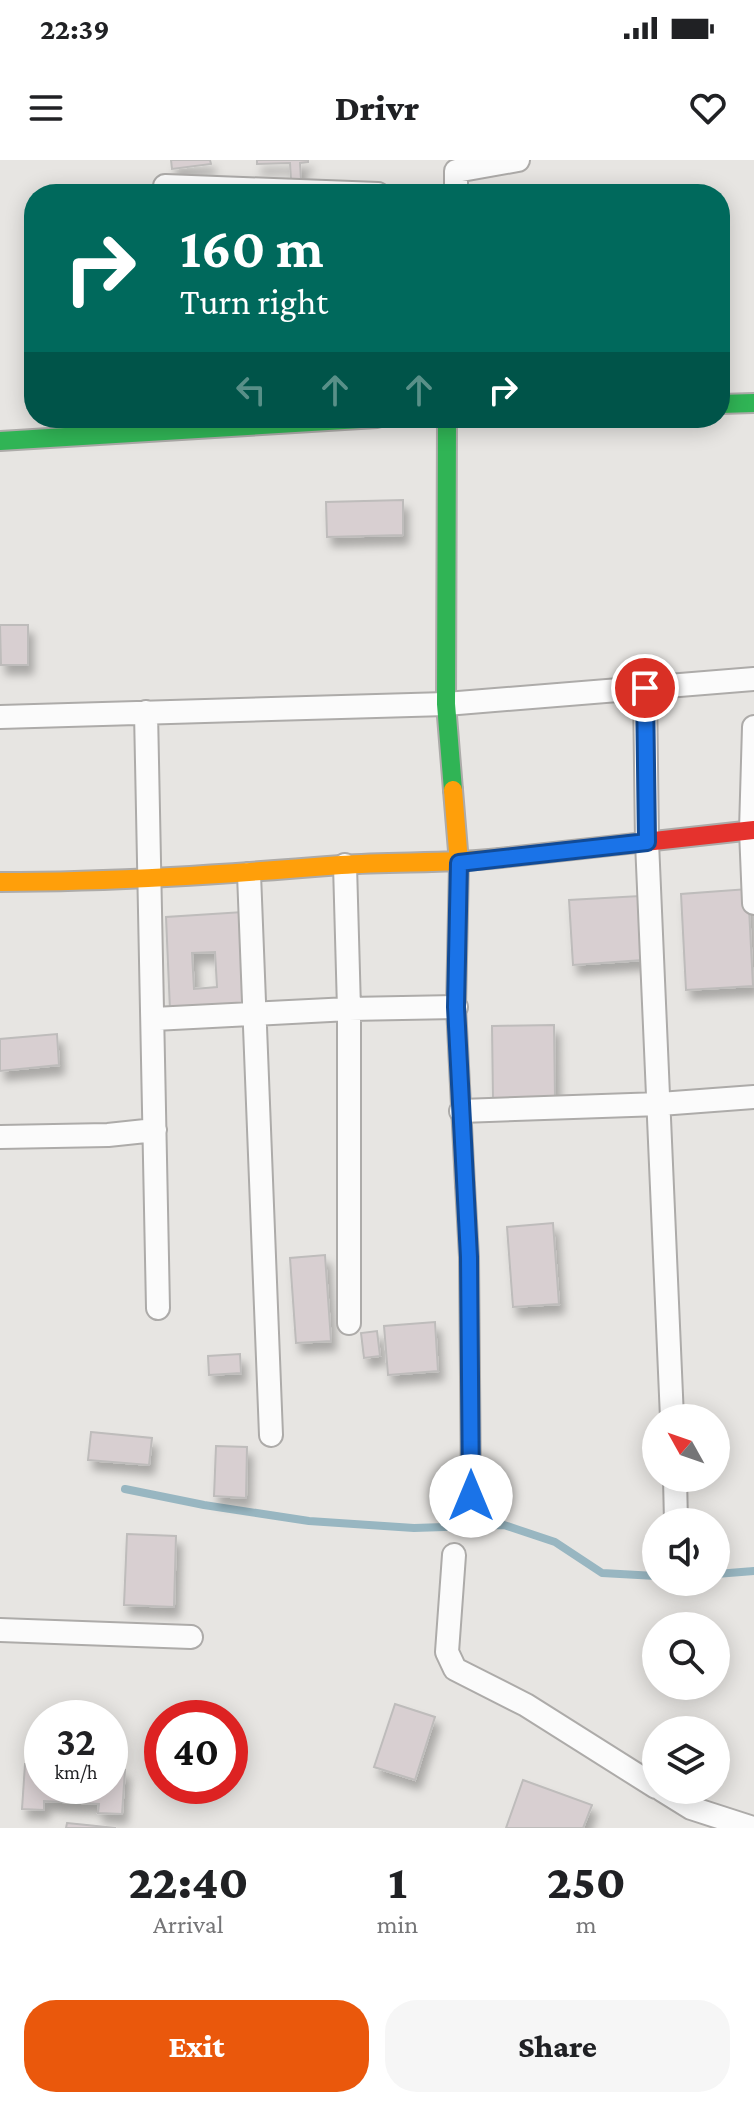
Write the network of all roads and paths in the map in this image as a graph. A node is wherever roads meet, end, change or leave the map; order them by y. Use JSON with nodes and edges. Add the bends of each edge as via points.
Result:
{"nodes":[{"id":1,"x":518,"y":160,"type":"edge"},
{"id":2,"x":456,"y":165,"type":"edge"},
{"id":3,"x":754,"y":403,"type":"edge"},
{"id":4,"x":730,"y":404,"type":"edge"},
{"id":5,"x":213,"y":428,"type":"edge"},
{"id":6,"x":447,"y":428,"type":"edge"},
{"id":7,"x":0,"y":441,"type":"edge"},
{"id":8,"x":754,"y":679,"type":"edge"},
{"id":9,"x":645,"y":688,"type":"junction"},
{"id":10,"x":446,"y":704,"type":"junction"},
{"id":11,"x":146,"y":712,"type":"junction"},
{"id":12,"x":0,"y":717,"type":"edge"},
{"id":13,"x":754,"y":727,"type":"edge"},
{"id":14,"x":753,"y":830,"type":"edge"},
{"id":15,"x":647,"y":842,"type":"junction"},
{"id":16,"x":459,"y":863,"type":"junction"},
{"id":17,"x":345,"y":865,"type":"junction"},
{"id":18,"x":249,"y":874,"type":"junction"},
{"id":19,"x":151,"y":879,"type":"junction"},
{"id":20,"x":0,"y":882,"type":"edge"},
{"id":21,"x":754,"y":903,"type":"edge"},
{"id":22,"x":456,"y":1007,"type":"junction"},
{"id":23,"x":349,"y":1009,"type":"junction"},
{"id":24,"x":255,"y":1015,"type":"junction"},
{"id":25,"x":154,"y":1019,"type":"junction"},
{"id":26,"x":754,"y":1097,"type":"edge"},
{"id":27,"x":660,"y":1104,"type":"junction"},
{"id":28,"x":461,"y":1111,"type":"junction"},
{"id":29,"x":155,"y":1130,"type":"junction"},
{"id":30,"x":0,"y":1137,"type":"edge"},
{"id":31,"x":158,"y":1308,"type":"dead end"},
{"id":32,"x":349,"y":1323,"type":"dead end"},
{"id":33,"x":671,"y":1404,"type":"edge"},
{"id":34,"x":271,"y":1435,"type":"dead end"},
{"id":35,"x":471,"y":1496,"type":"dead end"},
{"id":36,"x":454,"y":1555,"type":"dead end"},
{"id":37,"x":0,"y":1630,"type":"edge"},
{"id":38,"x":191,"y":1637,"type":"dead end"},
{"id":39,"x":642,"y":1778,"type":"edge"},
{"id":40,"x":685,"y":1804,"type":"edge"},
{"id":41,"x":753,"y":1828,"type":"edge"}],
"edges":[{"from":1,"to":2,"type":"street"},
{"from":3,"to":4,"type":"street"},
{"from":5,"to":7,"type":"street"},
{"from":6,"to":10,"type":"street"},
{"from":8,"to":9,"type":"street"},
{"from":9,"to":10,"type":"street"},
{"from":9,"to":15,"type":"street"},
{"from":10,"to":11,"type":"street"},
{"from":10,"to":16,"type":"street"},
{"from":11,"to":12,"type":"street"},
{"from":11,"to":19,"type":"street"},
{"from":13,"to":14,"type":"street"},
{"from":14,"to":15,"type":"street"},
{"from":14,"to":21,"type":"street"},
{"from":15,"to":16,"type":"street"},
{"from":15,"to":27,"type":"street"},
{"from":16,"to":17,"type":"street"},
{"from":16,"to":22,"type":"street"},
{"from":17,"to":18,"type":"street"},
{"from":17,"to":23,"type":"street"},
{"from":18,"to":19,"type":"street"},
{"from":18,"to":24,"type":"street"},
{"from":19,"to":20,"type":"street"},
{"from":19,"to":25,"type":"street"},
{"from":22,"to":23,"type":"street"},
{"from":22,"to":28,"type":"street"},
{"from":23,"to":24,"type":"street"},
{"from":23,"to":32,"type":"street"},
{"from":24,"to":25,"type":"street"},
{"from":24,"to":34,"type":"street"},
{"from":25,"to":29,"type":"street"},
{"from":26,"to":27,"type":"street"},
{"from":27,"to":28,"type":"street"},
{"from":27,"to":33,"type":"street"},
{"from":28,"to":35,"type":"street","via":[[469,1257]]},
{"from":29,"to":30,"type":"street"},
{"from":29,"to":31,"type":"street"},
{"from":36,"to":39,"type":"street","via":[[447,1652],[455,1669],[526,1705]]},
{"from":37,"to":38,"type":"street"},
{"from":40,"to":41,"type":"street"}]}
